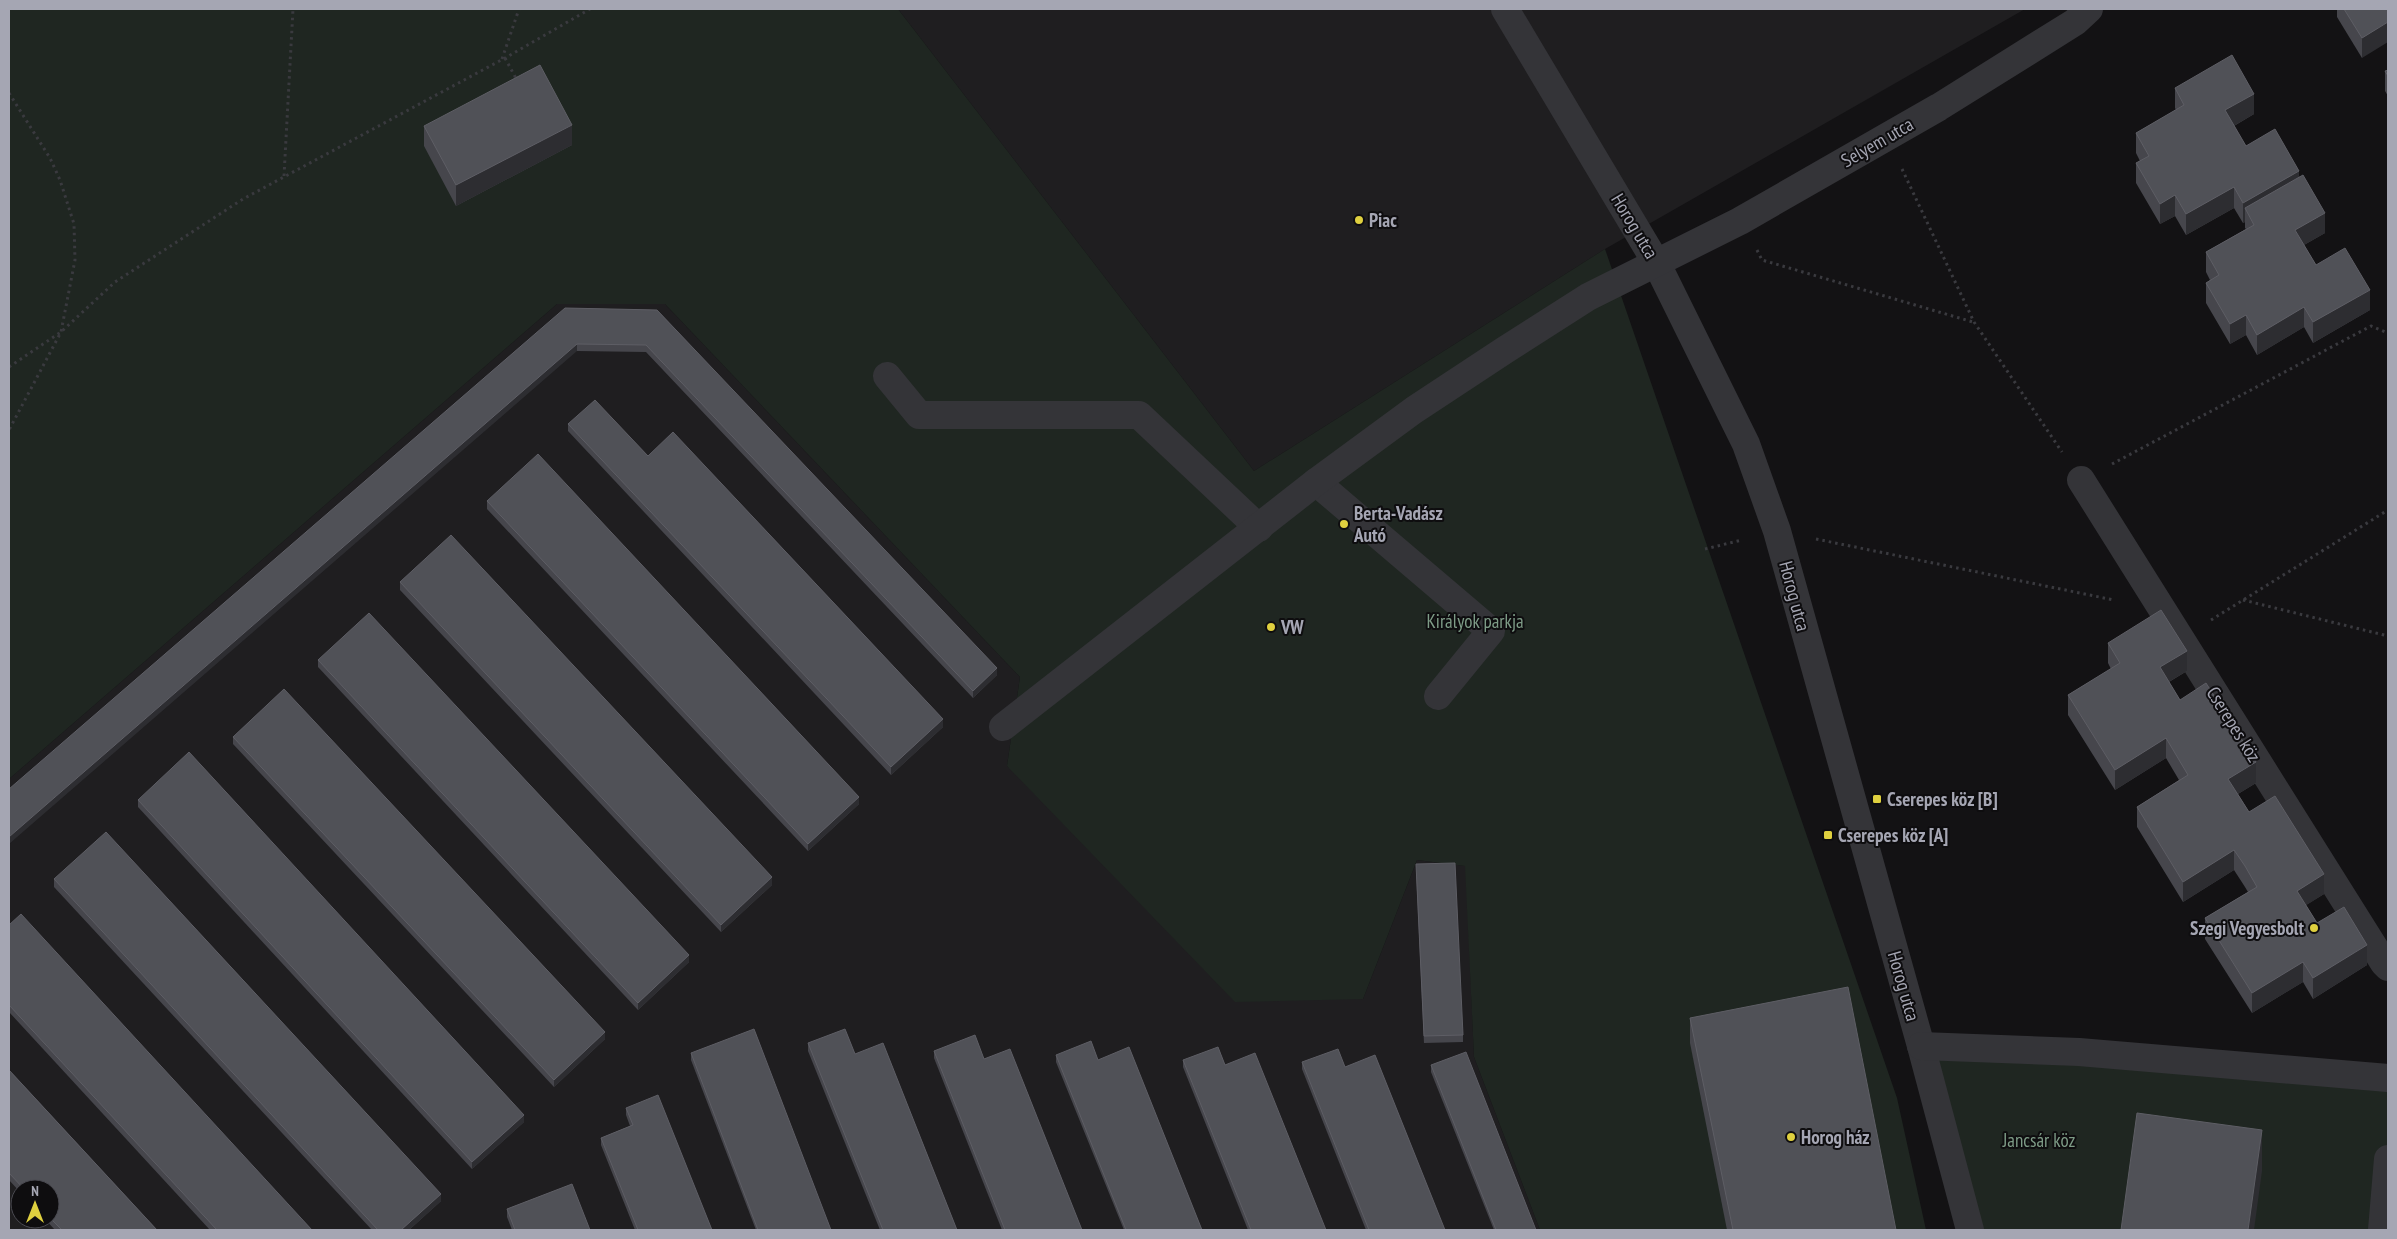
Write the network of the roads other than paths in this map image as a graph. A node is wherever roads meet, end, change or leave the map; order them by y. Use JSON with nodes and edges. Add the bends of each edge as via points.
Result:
{"nodes":[{"id":1,"x":1505,"y":9,"type":"edge"},
{"id":2,"x":2089,"y":9,"type":"edge"},
{"id":3,"x":1658,"y":264,"type":"junction"},
{"id":4,"x":887,"y":376,"type":"dead end"},
{"id":5,"x":2081,"y":480,"type":"road end"},
{"id":6,"x":1316,"y":482,"type":"junction"},
{"id":7,"x":1258,"y":528,"type":"junction"},
{"id":8,"x":1438,"y":696,"type":"dead end"},
{"id":9,"x":1003,"y":727,"type":"dead end"},
{"id":10,"x":2388,"y":967,"type":"edge"},
{"id":11,"x":1921,"y":1046,"type":"junction"},
{"id":12,"x":2388,"y":1078,"type":"edge"},
{"id":13,"x":2388,"y":1159,"type":"edge"},
{"id":14,"x":1970,"y":1230,"type":"edge"},
{"id":15,"x":2382,"y":1230,"type":"edge"}],
"edges":[{"from":1,"to":3,"type":"street","name":"Horog utca"},
{"from":2,"to":3,"type":"street","name":"Selyem utca","via":[[2075,22],[1887,137]]},
{"from":3,"to":6,"type":"street","name":"Selyem utca","via":[[1588,297],[1414,410]]},
{"from":3,"to":11,"type":"street","name":"Horog utca","via":[[1746,444],[1777,531]]},
{"from":4,"to":7,"type":"street","via":[[919,415],[1139,416]]},
{"from":5,"to":10,"type":"street","name":"Cserepes köz"},
{"from":6,"to":7,"type":"street","name":"Selyem utca"},
{"from":6,"to":8,"type":"street","via":[[1491,631]]},
{"from":7,"to":9,"type":"street","name":"Selyem utca"},
{"from":11,"to":12,"type":"street","via":[[2079,1052]]},
{"from":11,"to":14,"type":"street","name":"Horog utca"},
{"from":13,"to":15,"type":"street"}]}
